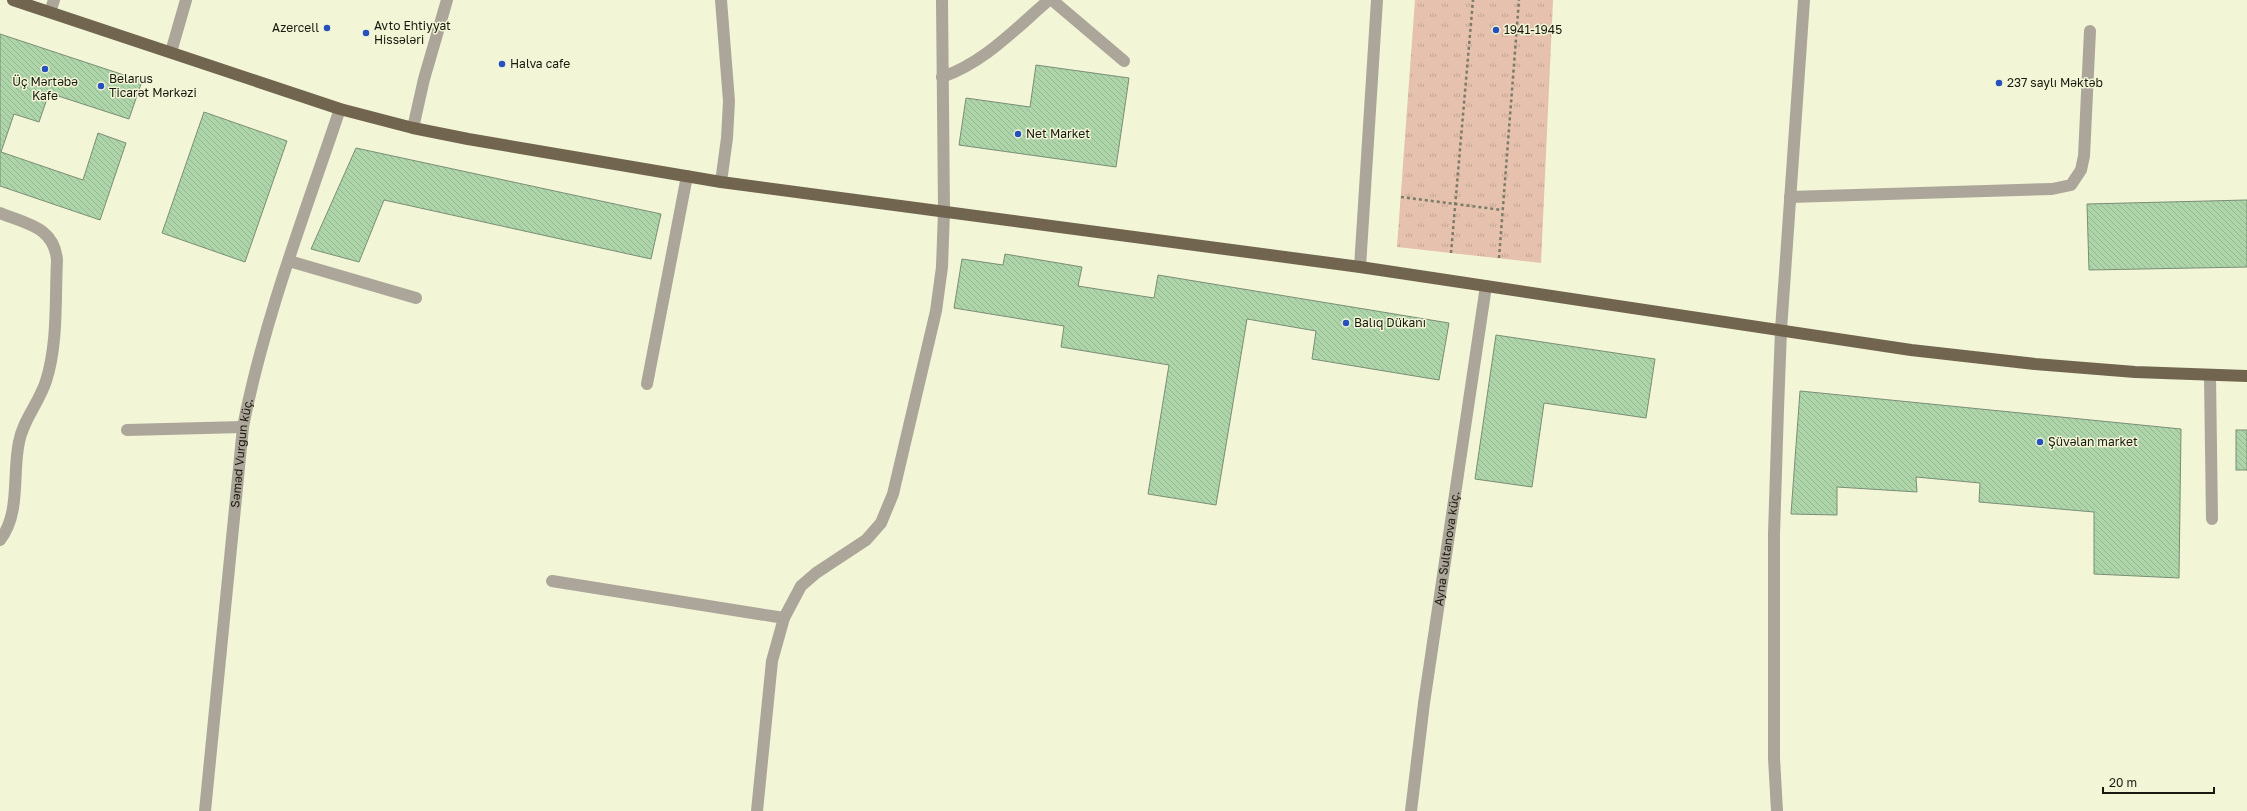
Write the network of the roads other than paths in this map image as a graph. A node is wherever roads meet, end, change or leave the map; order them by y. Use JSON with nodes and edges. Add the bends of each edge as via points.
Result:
{"nodes":[{"id":1,"x":13,"y":0,"type":"edge"},
{"id":2,"x":54,"y":0,"type":"edge"},
{"id":3,"x":186,"y":0,"type":"edge"},
{"id":4,"x":447,"y":0,"type":"edge"},
{"id":5,"x":721,"y":0,"type":"edge"},
{"id":6,"x":942,"y":0,"type":"edge"},
{"id":7,"x":1051,"y":0,"type":"edge"},
{"id":8,"x":1377,"y":0,"type":"edge"},
{"id":9,"x":1804,"y":0,"type":"edge"},
{"id":10,"x":50,"y":12,"type":"junction"},
{"id":11,"x":2090,"y":31,"type":"dead end"},
{"id":12,"x":171,"y":52,"type":"junction"},
{"id":13,"x":1124,"y":61,"type":"dead end"},
{"id":14,"x":942,"y":77,"type":"junction"},
{"id":15,"x":340,"y":109,"type":"junction"},
{"id":16,"x":413,"y":128,"type":"junction"},
{"id":17,"x":687,"y":176,"type":"junction"},
{"id":18,"x":721,"y":182,"type":"junction"},
{"id":19,"x":1790,"y":197,"type":"junction"},
{"id":20,"x":944,"y":211,"type":"junction"},
{"id":21,"x":0,"y":213,"type":"edge"},
{"id":22,"x":289,"y":261,"type":"junction"},
{"id":23,"x":1360,"y":267,"type":"junction"},
{"id":24,"x":1486,"y":286,"type":"junction"},
{"id":25,"x":416,"y":298,"type":"dead end"},
{"id":26,"x":1781,"y":330,"type":"junction"},
{"id":27,"x":2210,"y":376,"type":"junction"},
{"id":28,"x":2247,"y":376,"type":"edge"},
{"id":29,"x":647,"y":384,"type":"dead end"},
{"id":30,"x":243,"y":427,"type":"junction"},
{"id":31,"x":127,"y":430,"type":"dead end"},
{"id":32,"x":2212,"y":519,"type":"dead end"},
{"id":33,"x":0,"y":540,"type":"edge"},
{"id":34,"x":552,"y":581,"type":"dead end"},
{"id":35,"x":784,"y":618,"type":"junction"},
{"id":36,"x":205,"y":811,"type":"edge"},
{"id":37,"x":757,"y":811,"type":"edge"},
{"id":38,"x":1411,"y":811,"type":"edge"},
{"id":39,"x":1777,"y":811,"type":"edge"}],
"edges":[{"from":1,"to":10,"type":"main road"},
{"from":2,"to":10,"type":"street"},
{"from":3,"to":12,"type":"street"},
{"from":4,"to":16,"type":"street"},
{"from":5,"to":18,"type":"street","via":[[729,101]]},
{"from":6,"to":14,"type":"street"},
{"from":7,"to":13,"type":"street"},
{"from":7,"to":14,"type":"street","via":[[975,63],[959,72]]},
{"from":8,"to":23,"type":"street"},
{"from":9,"to":19,"type":"street"},
{"from":10,"to":12,"type":"main road"},
{"from":11,"to":19,"type":"street","via":[[2084,156],[2081,170],[2071,184],[2052,189]]},
{"from":12,"to":15,"type":"main road"},
{"from":14,"to":20,"type":"street"},
{"from":15,"to":16,"type":"main road"},
{"from":15,"to":22,"type":"street","name":"Səməd Vurğun küç."},
{"from":16,"to":17,"type":"main road","via":[[468,140]]},
{"from":17,"to":18,"type":"main road"},
{"from":17,"to":29,"type":"street"},
{"from":18,"to":20,"type":"main road"},
{"from":19,"to":26,"type":"street"},
{"from":20,"to":23,"type":"main road"},
{"from":20,"to":35,"type":"street","via":[[942,267],[936,311],[893,494],[882,523],[866,540],[801,586]]},
{"from":21,"to":33,"type":"street","via":[[41,230],[50,237],[56,247],[58,260],[52,362],[46,383],[24,424],[18,443],[12,513],[6,532]]},
{"from":22,"to":25,"type":"street"},
{"from":22,"to":30,"type":"street","name":"Səməd Vurğun küç.","via":[[251,386]]},
{"from":23,"to":24,"type":"main road"},
{"from":24,"to":26,"type":"main road"},
{"from":24,"to":38,"type":"street","name":"Ayna Sultanova küç.","via":[[1425,695]]},
{"from":26,"to":27,"type":"main road","via":[[1911,350],[2035,364]]},
{"from":26,"to":39,"type":"street","via":[[1774,534],[1774,758]]},
{"from":27,"to":28,"type":"main road"},
{"from":27,"to":32,"type":"street"},
{"from":30,"to":31,"type":"street"},
{"from":30,"to":36,"type":"street","name":"Səməd Vurğun küç."},
{"from":34,"to":35,"type":"street"},
{"from":35,"to":37,"type":"street","via":[[772,662]]}]}
